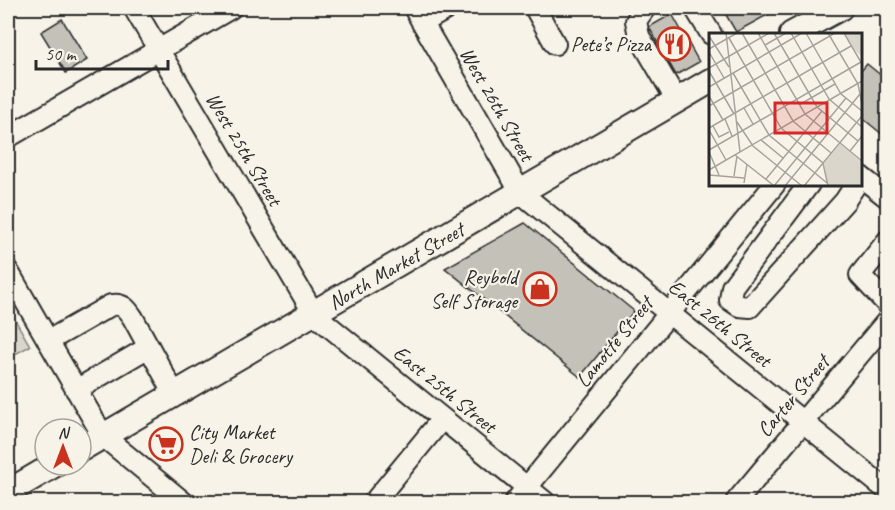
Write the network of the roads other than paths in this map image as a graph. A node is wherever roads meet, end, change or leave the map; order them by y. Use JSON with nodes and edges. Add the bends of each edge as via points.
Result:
{"nodes":[{"id":1,"x":134,"y":8,"type":"edge"},
{"id":2,"x":231,"y":8,"type":"edge"},
{"id":3,"x":448,"y":8,"type":"edge"},
{"id":4,"x":535,"y":8,"type":"edge"},
{"id":5,"x":645,"y":8,"type":"edge"},
{"id":6,"x":695,"y":8,"type":"edge"},
{"id":7,"x":840,"y":8,"type":"edge"},
{"id":8,"x":418,"y":15,"type":"edge"},
{"id":9,"x":710,"y":33,"type":"edge"},
{"id":10,"x":794,"y":33,"type":"edge"},
{"id":11,"x":555,"y":44,"type":"dead end"},
{"id":12,"x":158,"y":50,"type":"junction"},
{"id":13,"x":709,"y":82,"type":"edge"},
{"id":14,"x":677,"y":101,"type":"junction"},
{"id":15,"x":8,"y":137,"type":"edge"},
{"id":16,"x":862,"y":178,"type":"edge"},
{"id":17,"x":773,"y":186,"type":"edge"},
{"id":18,"x":808,"y":186,"type":"edge"},
{"id":19,"x":855,"y":186,"type":"edge"},
{"id":20,"x":521,"y":193,"type":"junction"},
{"id":21,"x":888,"y":198,"type":"edge"},
{"id":22,"x":888,"y":240,"type":"edge"},
{"id":23,"x":8,"y":271,"type":"edge"},
{"id":24,"x":888,"y":305,"type":"edge"},
{"id":25,"x":669,"y":312,"type":"junction"},
{"id":26,"x":314,"y":314,"type":"junction"},
{"id":27,"x":888,"y":320,"type":"edge"},
{"id":28,"x":48,"y":341,"type":"junction"},
{"id":29,"x":149,"y":347,"type":"junction"},
{"id":30,"x":76,"y":390,"type":"junction"},
{"id":31,"x":175,"y":395,"type":"junction"},
{"id":32,"x":442,"y":418,"type":"junction"},
{"id":33,"x":803,"y":422,"type":"junction"},
{"id":34,"x":103,"y":436,"type":"junction"},
{"id":35,"x":93,"y":442,"type":"edge"},
{"id":36,"x":34,"y":477,"type":"edge"},
{"id":37,"x":888,"y":491,"type":"edge"},
{"id":38,"x":8,"y":492,"type":"edge"},
{"id":39,"x":521,"y":495,"type":"edge"},
{"id":40,"x":183,"y":502,"type":"edge"},
{"id":41,"x":374,"y":502,"type":"edge"},
{"id":42,"x":545,"y":502,"type":"edge"},
{"id":43,"x":736,"y":502,"type":"edge"}],
"edges":[{"from":1,"to":12,"type":"street","name":"West 25th Street"},
{"from":2,"to":12,"type":"street"},
{"from":3,"to":8,"type":"street"},
{"from":4,"to":11,"type":"street"},
{"from":5,"to":14,"type":"street","via":[[636,21],[639,36]]},
{"from":6,"to":9,"type":"street"},
{"from":7,"to":10,"type":"main road"},
{"from":8,"to":20,"type":"street","name":"West 26th Street"},
{"from":12,"to":15,"type":"street"},
{"from":12,"to":26,"type":"street","name":"West 25th Street"},
{"from":13,"to":14,"type":"main road","name":"North Market Street"},
{"from":14,"to":20,"type":"main road","name":"North Market Street"},
{"from":16,"to":21,"type":"street"},
{"from":17,"to":25,"type":"street","name":"Lamotte Street"},
{"from":18,"to":19,"type":"street","via":[[732,287],[730,300],[739,306],[750,307]]},
{"from":20,"to":25,"type":"street","name":"East 26th Street"},
{"from":20,"to":26,"type":"main road","name":"North Market Street"},
{"from":22,"to":24,"type":"street","via":[[860,275]]},
{"from":23,"to":28,"type":"street"},
{"from":25,"to":33,"type":"street","name":"East 26th Street"},
{"from":25,"to":39,"type":"street","name":"Lamotte Street"},
{"from":26,"to":31,"type":"main road","name":"North Market Street"},
{"from":26,"to":32,"type":"street","name":"East 25th Street"},
{"from":27,"to":33,"type":"street","name":"Carter Street"},
{"from":28,"to":29,"type":"street","via":[[118,304],[126,308]]},
{"from":28,"to":30,"type":"street"},
{"from":29,"to":30,"type":"street"},
{"from":29,"to":31,"type":"street"},
{"from":30,"to":34,"type":"street"},
{"from":31,"to":34,"type":"main road","name":"North Market Street"},
{"from":32,"to":39,"type":"street","name":"East 25th Street"},
{"from":32,"to":41,"type":"street"},
{"from":33,"to":37,"type":"street","name":"East 26th Street"},
{"from":33,"to":43,"type":"street","name":"Carter Street"},
{"from":34,"to":35,"type":"main road","name":"North Market Street"},
{"from":34,"to":40,"type":"street"},
{"from":36,"to":38,"type":"main road"},
{"from":39,"to":42,"type":"street","name":"East 25th Street"}]}
